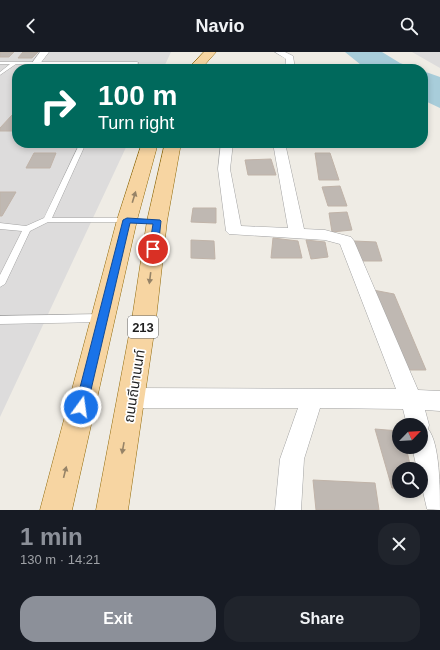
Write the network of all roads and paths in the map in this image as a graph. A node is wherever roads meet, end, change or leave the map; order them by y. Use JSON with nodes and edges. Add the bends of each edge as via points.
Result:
{"nodes":[{"id":1,"x":45,"y":52,"type":"edge"},
{"id":2,"x":210,"y":52,"type":"edge"},
{"id":3,"x":280,"y":52,"type":"edge"},
{"id":4,"x":0,"y":63,"type":"edge"},
{"id":5,"x":15,"y":63,"type":"joint"},
{"id":6,"x":36,"y":63,"type":"junction"},
{"id":7,"x":137,"y":63,"type":"dead end"},
{"id":8,"x":199,"y":64,"type":"edge"},
{"id":9,"x":290,"y":64,"type":"edge"},
{"id":10,"x":12,"y":65,"type":"edge"},
{"id":11,"x":0,"y":74,"type":"edge"},
{"id":12,"x":81,"y":148,"type":"edge"},
{"id":13,"x":149,"y":148,"type":"edge"},
{"id":14,"x":172,"y":148,"type":"edge"},
{"id":15,"x":226,"y":148,"type":"edge"},
{"id":16,"x":281,"y":148,"type":"edge"},
{"id":17,"x":47,"y":220,"type":"junction"},
{"id":18,"x":127,"y":220,"type":"junction"},
{"id":19,"x":157,"y":221,"type":"junction"},
{"id":20,"x":0,"y":226,"type":"edge"},
{"id":21,"x":27,"y":229,"type":"junction"},
{"id":22,"x":297,"y":234,"type":"junction"},
{"id":23,"x":0,"y":284,"type":"edge"},
{"id":24,"x":103,"y":318,"type":"junction"},
{"id":25,"x":0,"y":320,"type":"edge"},
{"id":26,"x":132,"y":398,"type":"junction"},
{"id":27,"x":312,"y":398,"type":"junction"},
{"id":28,"x":411,"y":399,"type":"junction"},
{"id":29,"x":440,"y":401,"type":"edge"},
{"id":30,"x":416,"y":418,"type":"edge"},
{"id":31,"x":425,"y":454,"type":"edge"},
{"id":32,"x":440,"y":509,"type":"edge"},
{"id":33,"x":56,"y":510,"type":"edge"},
{"id":34,"x":112,"y":510,"type":"edge"},
{"id":35,"x":288,"y":510,"type":"edge"}],
"edges":[{"from":1,"to":6,"type":"street"},
{"from":2,"to":8,"type":"main road"},
{"from":3,"to":9,"type":"street","via":[[290,58]]},
{"from":4,"to":5,"type":"lane"},
{"from":5,"to":6,"type":"lane"},
{"from":6,"to":7,"type":"lane"},
{"from":10,"to":11,"type":"lane"},
{"from":12,"to":17,"type":"lane"},
{"from":18,"to":13,"type":"main road","one_way":true},
{"from":14,"to":19,"type":"main road","name":"ถนนถีนานนท์","number":"213"},
{"from":15,"to":22,"type":"street","via":[[224,169],[234,231]]},
{"from":16,"to":22,"type":"street"},
{"from":17,"to":18,"type":"lane"},
{"from":17,"to":21,"type":"lane"},
{"from":18,"to":19,"type":"main road"},
{"from":18,"to":24,"type":"main road"},
{"from":19,"to":26,"type":"main road","name":"ถนนถีนานนท์","number":"213","one_way":true},
{"from":20,"to":21,"type":"lane"},
{"from":21,"to":23,"type":"lane"},
{"from":22,"to":28,"type":"street","via":[[325,235],[346,241]]},
{"from":24,"to":25,"type":"lane"},
{"from":33,"to":24,"type":"main road","one_way":true},
{"from":26,"to":27,"type":"street"},
{"from":26,"to":34,"type":"main road","name":"ถนนถีนานนท์","number":"213","one_way":true},
{"from":27,"to":28,"type":"street"},
{"from":27,"to":35,"type":"street","via":[[292,459]]},
{"from":28,"to":29,"type":"street"},
{"from":28,"to":30,"type":"street"},
{"from":31,"to":32,"type":"street"}]}
